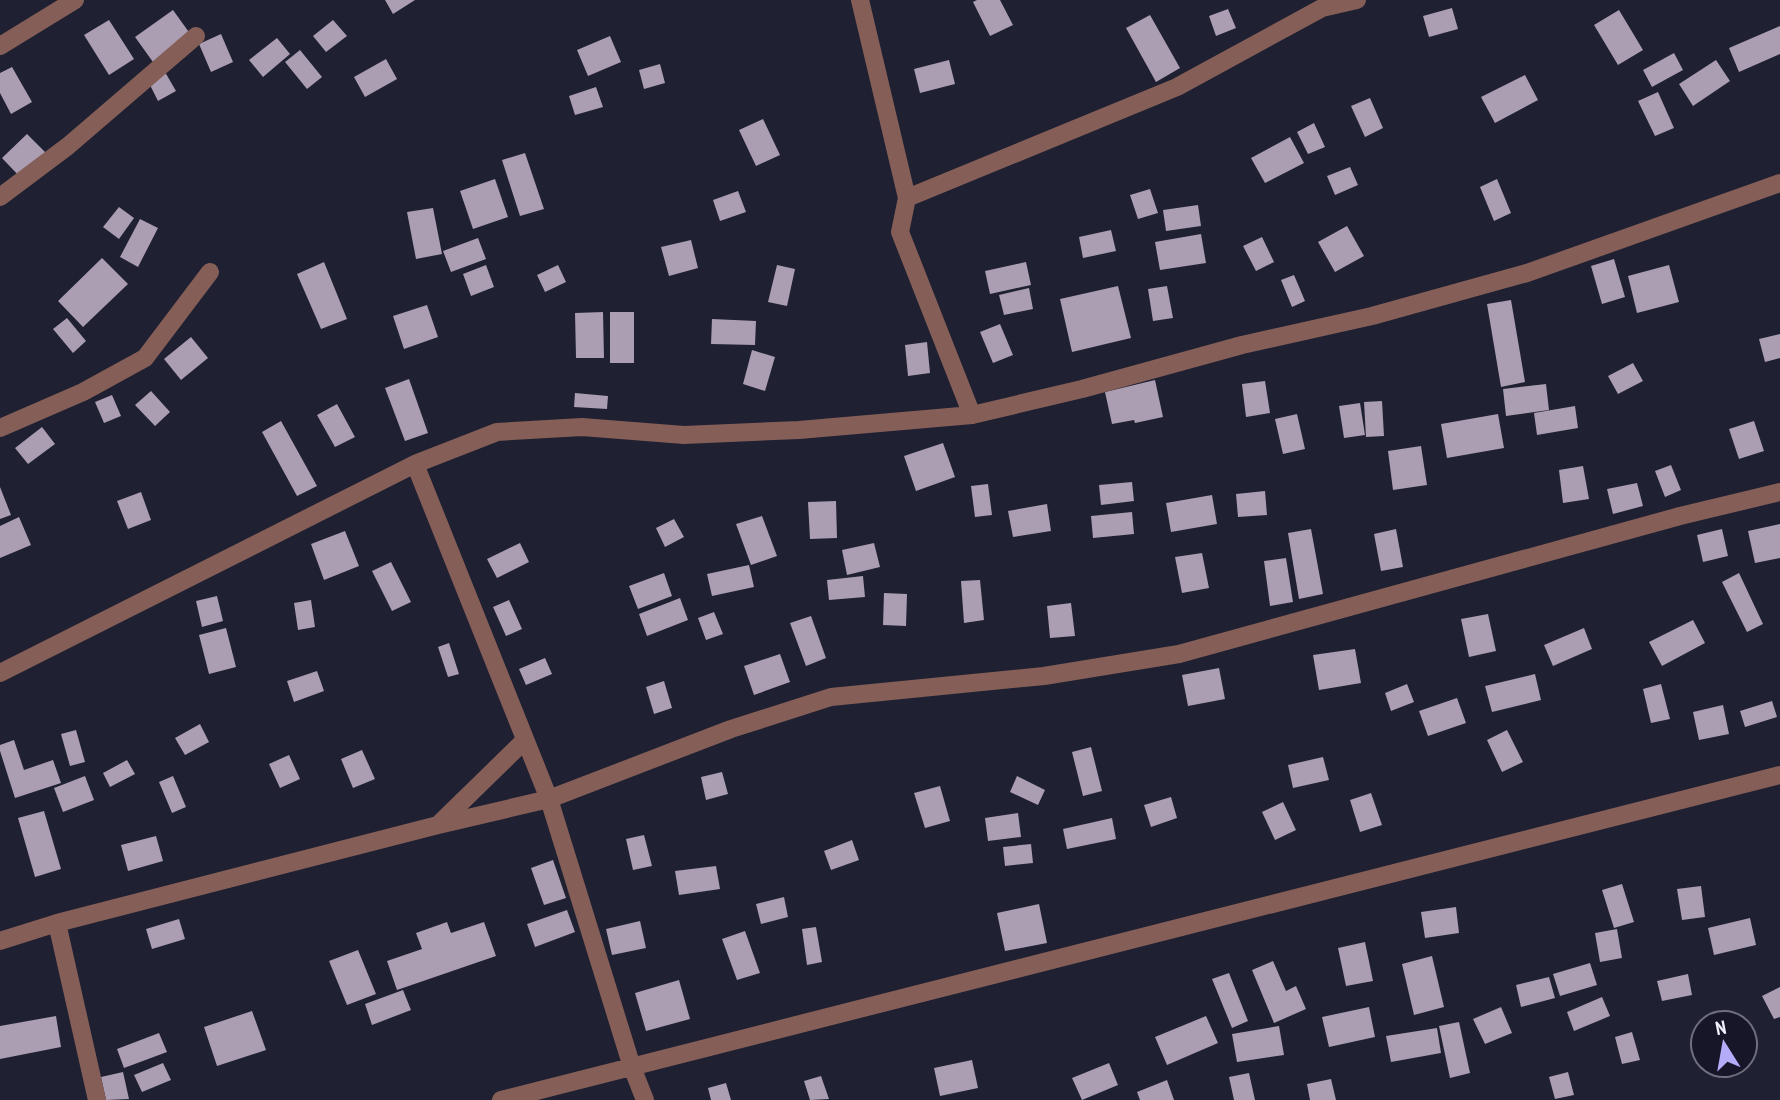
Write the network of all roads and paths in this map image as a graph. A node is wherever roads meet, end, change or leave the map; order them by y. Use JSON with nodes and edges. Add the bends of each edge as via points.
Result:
{"nodes":[{"id":1,"x":75,"y":0,"type":"edge"},
{"id":2,"x":860,"y":0,"type":"edge"},
{"id":3,"x":1357,"y":0,"type":"edge"},
{"id":4,"x":195,"y":36,"type":"dead end"},
{"id":5,"x":0,"y":46,"type":"edge"},
{"id":6,"x":1780,"y":183,"type":"edge"},
{"id":7,"x":0,"y":197,"type":"edge"},
{"id":8,"x":907,"y":198,"type":"junction"},
{"id":9,"x":210,"y":272,"type":"dead end"},
{"id":10,"x":972,"y":415,"type":"junction"},
{"id":11,"x":0,"y":428,"type":"edge"},
{"id":12,"x":415,"y":464,"type":"junction"},
{"id":13,"x":1780,"y":492,"type":"edge"},
{"id":14,"x":0,"y":673,"type":"edge"},
{"id":15,"x":525,"y":740,"type":"junction"},
{"id":16,"x":1780,"y":775,"type":"edge"},
{"id":17,"x":549,"y":799,"type":"junction"},
{"id":18,"x":438,"y":825,"type":"junction"},
{"id":19,"x":57,"y":923,"type":"junction"},
{"id":20,"x":0,"y":941,"type":"edge"},
{"id":21,"x":632,"y":1067,"type":"junction"},
{"id":22,"x":97,"y":1100,"type":"edge"},
{"id":23,"x":500,"y":1100,"type":"edge"},
{"id":24,"x":645,"y":1100,"type":"edge"}],
"edges":[{"from":1,"to":5,"type":"street"},
{"from":2,"to":8,"type":"street"},
{"from":3,"to":8,"type":"street","via":[[1322,8],[1177,87]]},
{"from":4,"to":7,"type":"street","via":[[68,146]]},
{"from":6,"to":10,"type":"street","via":[[1527,273]]},
{"from":8,"to":10,"type":"street","via":[[900,232]]},
{"from":9,"to":11,"type":"street","via":[[145,358],[83,392]]},
{"from":10,"to":12,"type":"street","via":[[696,434],[582,428],[497,432]]},
{"from":12,"to":14,"type":"street"},
{"from":12,"to":15,"type":"street"},
{"from":13,"to":17,"type":"street","via":[[1179,654],[1044,676],[831,697],[731,729]]},
{"from":15,"to":17,"type":"street"},
{"from":15,"to":18,"type":"street"},
{"from":16,"to":21,"type":"street"},
{"from":17,"to":18,"type":"street"},
{"from":17,"to":21,"type":"street"},
{"from":18,"to":19,"type":"street"},
{"from":19,"to":20,"type":"street"},
{"from":19,"to":22,"type":"street"},
{"from":21,"to":23,"type":"street"},
{"from":21,"to":24,"type":"street"}]}
